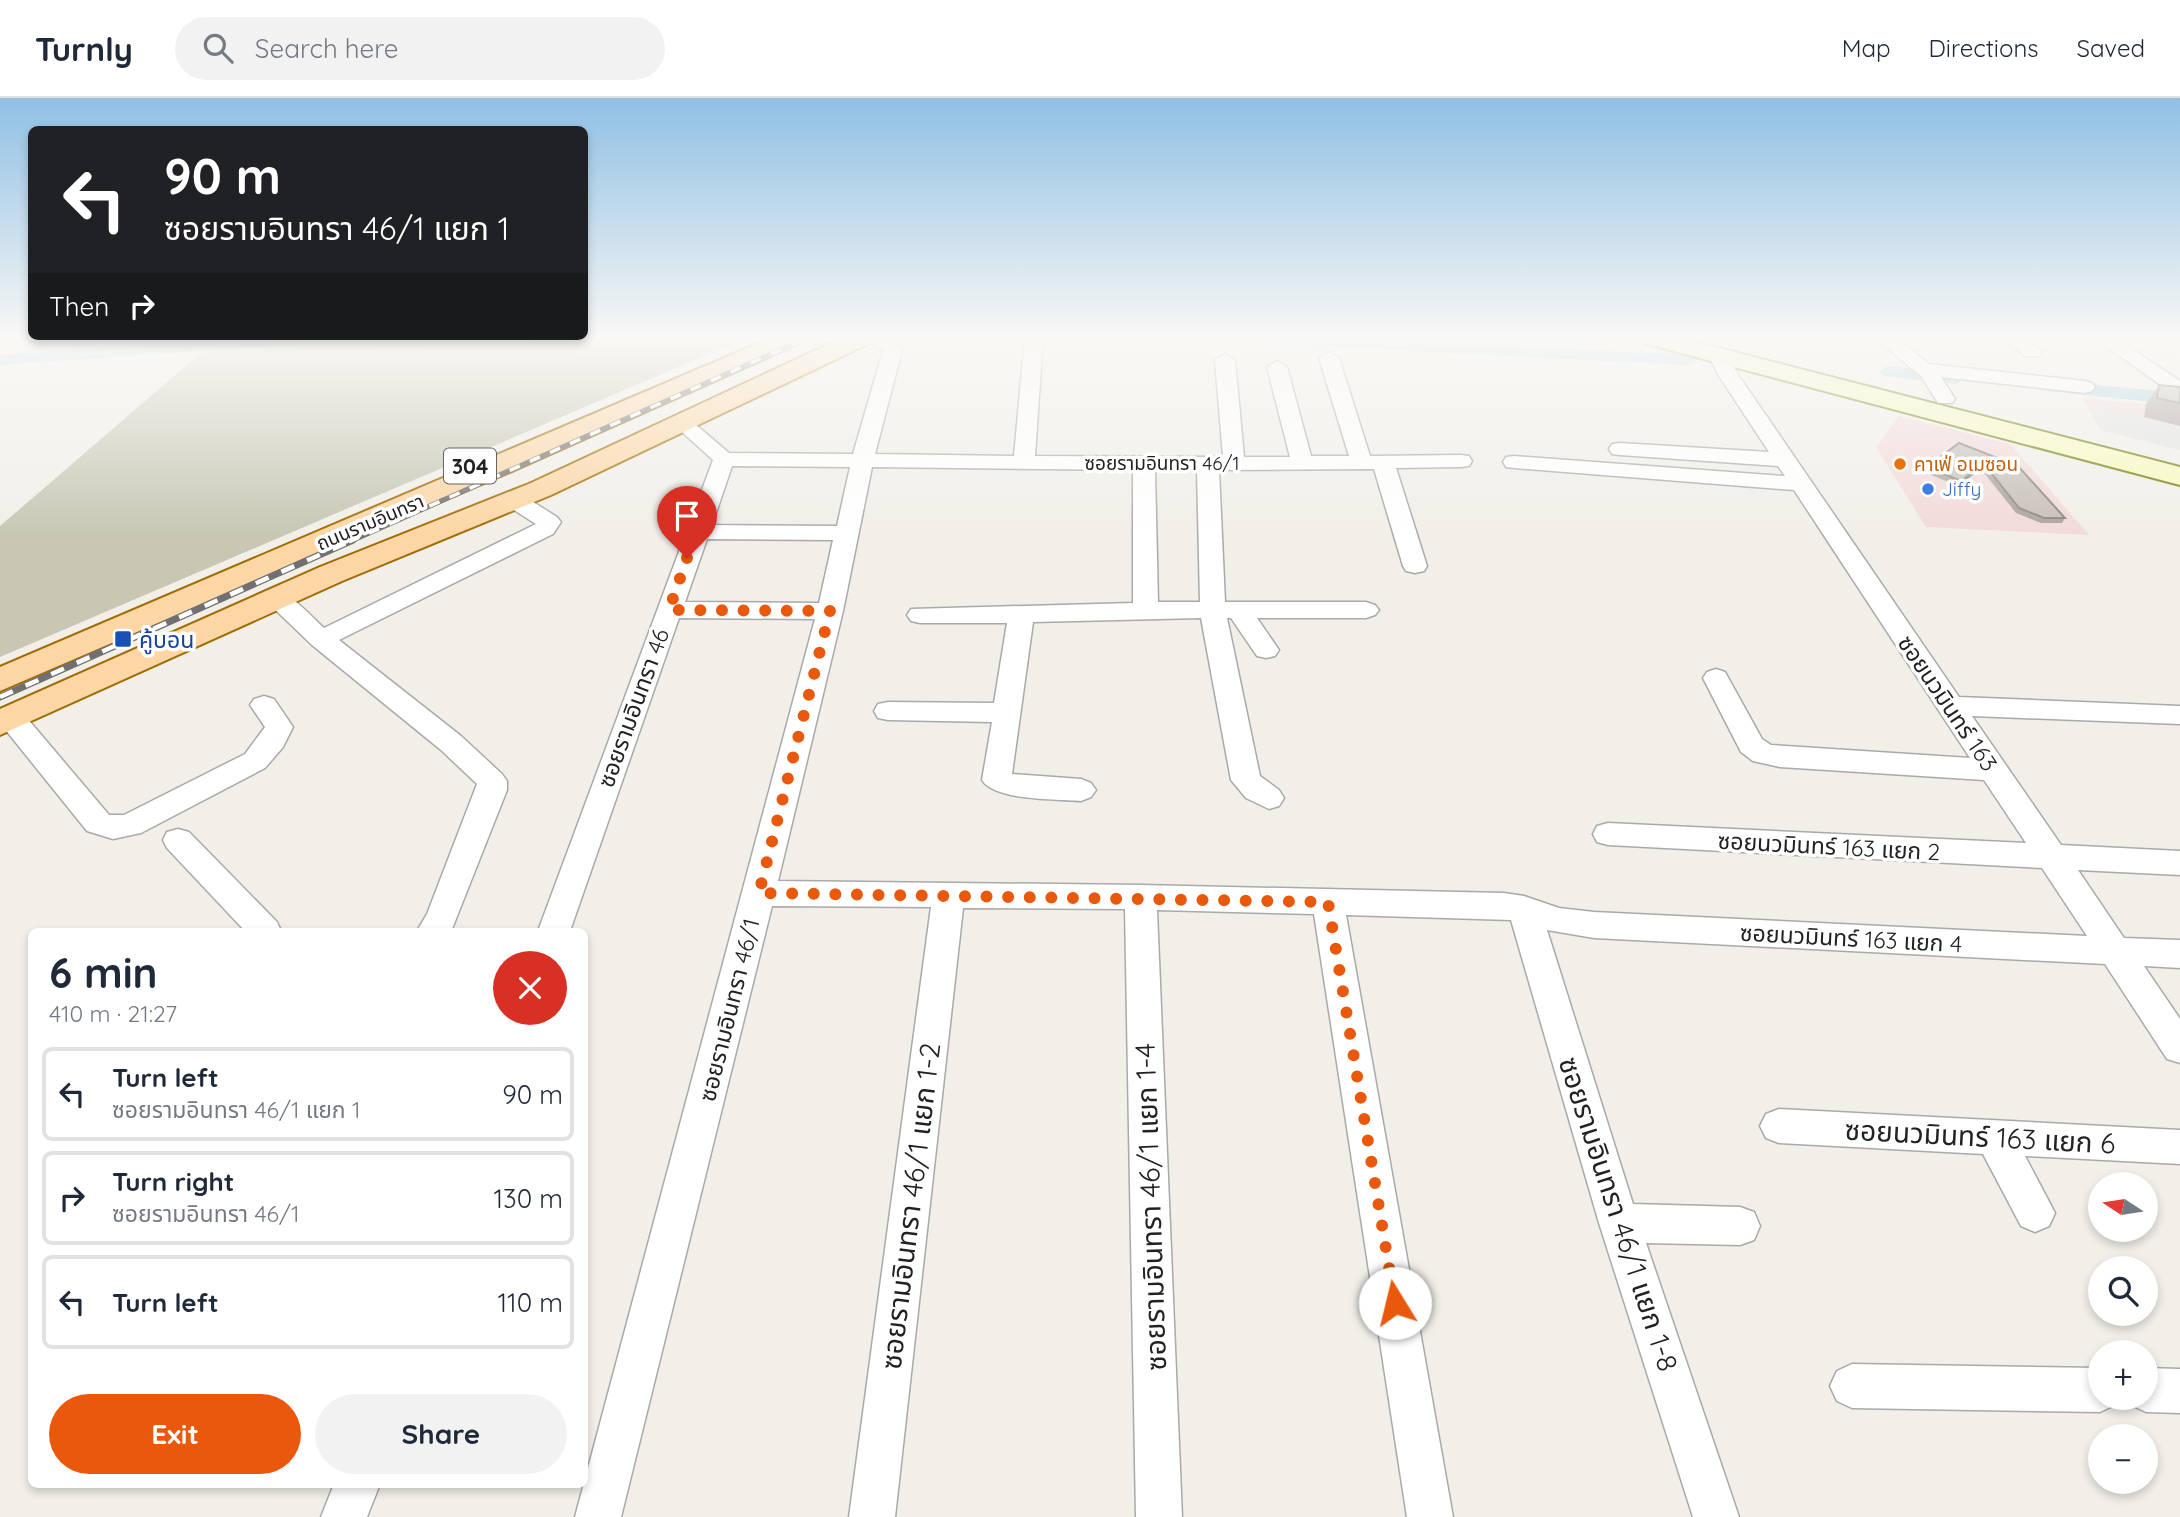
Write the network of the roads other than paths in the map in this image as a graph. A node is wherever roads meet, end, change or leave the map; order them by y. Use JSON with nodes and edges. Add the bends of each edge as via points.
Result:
{"nodes":[{"id":1,"x":613,"y":404,"type":"edge"},
{"id":2,"x":680,"y":404,"type":"edge"},
{"id":3,"x":685,"y":404,"type":"edge"},
{"id":4,"x":688,"y":404,"type":"edge"},
{"id":5,"x":878,"y":404,"type":"edge"},
{"id":6,"x":1029,"y":404,"type":"edge"},
{"id":7,"x":1229,"y":404,"type":"edge"},
{"id":8,"x":1287,"y":404,"type":"edge"},
{"id":9,"x":1348,"y":404,"type":"edge"},
{"id":10,"x":1748,"y":404,"type":"edge"},
{"id":11,"x":1920,"y":404,"type":"edge"},
{"id":12,"x":2008,"y":404,"type":"edge"},
{"id":13,"x":665,"y":413,"type":"junction"},
{"id":14,"x":1620,"y":449,"type":"dead end"},
{"id":15,"x":724,"y":459,"type":"junction"},
{"id":16,"x":1785,"y":460,"type":"junction"},
{"id":17,"x":2180,"y":460,"type":"edge"},
{"id":18,"x":862,"y":461,"type":"junction"},
{"id":19,"x":1461,"y":461,"type":"dead end"},
{"id":20,"x":1024,"y":462,"type":"junction"},
{"id":21,"x":1514,"y":462,"type":"dead end"},
{"id":22,"x":1144,"y":463,"type":"junction"},
{"id":23,"x":1234,"y":463,"type":"junction"},
{"id":24,"x":1302,"y":463,"type":"junction"},
{"id":25,"x":1372,"y":463,"type":"junction"},
{"id":26,"x":1208,"y":464,"type":"junction"},
{"id":27,"x":2180,"y":476,"type":"edge"},
{"id":28,"x":1801,"y":484,"type":"junction"},
{"id":29,"x":514,"y":500,"type":"junction"},
{"id":30,"x":696,"y":532,"type":"junction"},
{"id":31,"x":845,"y":533,"type":"junction"},
{"id":32,"x":1415,"y":566,"type":"dead end"},
{"id":33,"x":331,"y":574,"type":"junction"},
{"id":34,"x":276,"y":599,"type":"junction"},
{"id":35,"x":179,"y":604,"type":"junction"},
{"id":36,"x":669,"y":610,"type":"junction"},
{"id":37,"x":1146,"y":610,"type":"junction"},
{"id":38,"x":1366,"y":610,"type":"dead end"},
{"id":39,"x":830,"y":611,"type":"junction"},
{"id":40,"x":1226,"y":612,"type":"junction"},
{"id":41,"x":920,"y":615,"type":"dead end"},
{"id":42,"x":1021,"y":615,"type":"junction"},
{"id":43,"x":321,"y":639,"type":"junction"},
{"id":44,"x":1266,"y":650,"type":"dead end"},
{"id":45,"x":1716,"y":678,"type":"dead end"},
{"id":46,"x":0,"y":680,"type":"edge"},
{"id":47,"x":264,"y":705,"type":"dead end"},
{"id":48,"x":1950,"y":706,"type":"junction"},
{"id":49,"x":888,"y":711,"type":"dead end"},
{"id":50,"x":1008,"y":713,"type":"junction"},
{"id":51,"x":2180,"y":715,"type":"edge"},
{"id":52,"x":6,"y":721,"type":"edge"},
{"id":53,"x":1992,"y":770,"type":"junction"},
{"id":54,"x":1081,"y":790,"type":"dead end"},
{"id":55,"x":1269,"y":798,"type":"dead end"},
{"id":56,"x":1608,"y":834,"type":"dead end"},
{"id":57,"x":178,"y":840,"type":"dead end"},
{"id":58,"x":2051,"y":857,"type":"junction"},
{"id":59,"x":2180,"y":863,"type":"edge"},
{"id":60,"x":759,"y":893,"type":"junction"},
{"id":61,"x":948,"y":896,"type":"junction"},
{"id":62,"x":1141,"y":897,"type":"junction"},
{"id":63,"x":1328,"y":902,"type":"junction"},
{"id":64,"x":1524,"y":909,"type":"junction"},
{"id":65,"x":262,"y":928,"type":"edge"},
{"id":66,"x":435,"y":928,"type":"edge"},
{"id":67,"x":555,"y":928,"type":"edge"},
{"id":68,"x":2116,"y":951,"type":"junction"},
{"id":69,"x":2180,"y":954,"type":"edge"},
{"id":70,"x":2180,"y":1048,"type":"edge"},
{"id":71,"x":1779,"y":1126,"type":"dead end"},
{"id":72,"x":1994,"y":1137,"type":"junction"},
{"id":73,"x":2180,"y":1147,"type":"edge"},
{"id":74,"x":2035,"y":1213,"type":"dead end"},
{"id":75,"x":1619,"y":1223,"type":"junction"},
{"id":76,"x":1740,"y":1226,"type":"dead end"},
{"id":77,"x":1852,"y":1386,"type":"dead end"},
{"id":78,"x":2088,"y":1390,"type":"edge"},
{"id":79,"x":2158,"y":1390,"type":"edge"},
{"id":80,"x":2180,"y":1391,"type":"edge"},
{"id":81,"x":355,"y":1488,"type":"edge"},
{"id":82,"x":344,"y":1517,"type":"edge"},
{"id":83,"x":598,"y":1517,"type":"edge"},
{"id":84,"x":872,"y":1517,"type":"edge"},
{"id":85,"x":1158,"y":1517,"type":"edge"},
{"id":86,"x":1430,"y":1517,"type":"edge"},
{"id":87,"x":1716,"y":1517,"type":"edge"}],
"edges":[{"from":1,"to":35,"type":"main road","name":"ถนนรามอินทรา","number":"304","via":[[457,472]]},
{"from":2,"to":13,"type":"main road","name":"ถนนรามอินทรา","number":"304"},
{"from":3,"to":13,"type":"main road","name":"ถนนรามอินทรา","number":"304"},
{"from":4,"to":13,"type":"main road","name":"ถนนรามอินทรา","number":"304"},
{"from":5,"to":18,"type":"street","name":"ซอยรามอินทรา 46/1"},
{"from":6,"to":20,"type":"street"},
{"from":7,"to":23,"type":"street"},
{"from":8,"to":24,"type":"street"},
{"from":9,"to":25,"type":"street"},
{"from":10,"to":16,"type":"street","name":"ซอยนวมินทร์ 163"},
{"from":11,"to":27,"type":"main road"},
{"from":12,"to":17,"type":"main road"},
{"from":13,"to":15,"type":"street"},
{"from":13,"to":29,"type":"main road","name":"ถนนรามอินทรา","number":"304"},
{"from":13,"to":33,"type":"main road","name":"ถนนรามอินทรา","number":"304"},
{"from":13,"to":35,"type":"main road","name":"ถนนรามอินทรา","number":"304"},
{"from":14,"to":16,"type":"street"},
{"from":15,"to":18,"type":"street"},
{"from":15,"to":30,"type":"street","name":"ซอยรามอินทรา 46"},
{"from":16,"to":28,"type":"street","name":"ซอยนวมินทร์ 163"},
{"from":18,"to":20,"type":"street","name":"ซอยรามอินทรา 46/1"},
{"from":18,"to":31,"type":"street","name":"ซอยรามอินทรา 46/1"},
{"from":19,"to":25,"type":"street","name":"ซอยรามอินทรา 46/1"},
{"from":20,"to":22,"type":"street","name":"ซอยรามอินทรา 46/1"},
{"from":21,"to":28,"type":"street"},
{"from":22,"to":26,"type":"street","name":"ซอยรามอินทรา 46/1"},
{"from":22,"to":37,"type":"street"},
{"from":23,"to":24,"type":"street","name":"ซอยรามอินทรา 46/1"},
{"from":23,"to":26,"type":"street","name":"ซอยรามอินทรา 46/1"},
{"from":24,"to":25,"type":"street","name":"ซอยรามอินทรา 46/1"},
{"from":25,"to":32,"type":"street"},
{"from":26,"to":40,"type":"street"},
{"from":28,"to":48,"type":"street","name":"ซอยนวมินทร์ 163"},
{"from":29,"to":33,"type":"main road","name":"ถนนรามอินทรา","number":"304"},
{"from":29,"to":43,"type":"street","via":[[549,522],[545,529]]},
{"from":30,"to":31,"type":"street"},
{"from":30,"to":36,"type":"street","name":"ซอยรามอินทรา 46"},
{"from":31,"to":39,"type":"street","name":"ซอยรามอินทรา 46/1"},
{"from":33,"to":34,"type":"main road","name":"ถนนรามอินทรา","number":"304"},
{"from":34,"to":43,"type":"street"},
{"from":34,"to":52,"type":"main road","name":"ถนนรามอินทรา","number":"304"},
{"from":35,"to":46,"type":"main road","name":"ถนนรามอินทรา","number":"304"},
{"from":36,"to":39,"type":"street"},
{"from":36,"to":67,"type":"street","name":"ซอยรามอินทรา 46"},
{"from":37,"to":40,"type":"street"},
{"from":37,"to":42,"type":"street"},
{"from":38,"to":40,"type":"street"},
{"from":39,"to":60,"type":"street","name":"ซอยรามอินทรา 46/1"},
{"from":40,"to":44,"type":"street"},
{"from":40,"to":55,"type":"street","via":[[1247,780]]},
{"from":41,"to":42,"type":"street"},
{"from":42,"to":50,"type":"street"},
{"from":43,"to":66,"type":"street","via":[[492,781]]},
{"from":45,"to":53,"type":"street","via":[[1751,745],[1763,754]]},
{"from":47,"to":52,"type":"street","via":[[279,727],[255,761],[130,825],[113,828],[98,823]]},
{"from":48,"to":51,"type":"street"},
{"from":48,"to":53,"type":"street","name":"ซอยนวมินทร์ 163"},
{"from":49,"to":50,"type":"street"},
{"from":50,"to":54,"type":"street","via":[[997,779],[1006,784]]},
{"from":53,"to":58,"type":"street","name":"ซอยนวมินทร์ 163"},
{"from":56,"to":58,"type":"street","name":"ซอยนวมินทร์ 163 แยก 2"},
{"from":57,"to":65,"type":"street"},
{"from":58,"to":59,"type":"street","name":"ซอยนวมินทร์ 163 แยก 2"},
{"from":58,"to":68,"type":"street","name":"ซอยนวมินทร์ 163"},
{"from":60,"to":61,"type":"street","name":"ซอยนวมินทร์ 163 แยก 4"},
{"from":60,"to":83,"type":"street","name":"ซอยรามอินทรา 46/1"},
{"from":61,"to":62,"type":"street","name":"ซอยนวมินทร์ 163 แยก 4"},
{"from":61,"to":84,"type":"street","name":"ซอยรามอินทรา 46/1 แยก 1-2"},
{"from":62,"to":63,"type":"street","name":"ซอยนวมินทร์ 163 แยก 4"},
{"from":62,"to":85,"type":"street","name":"ซอยรามอินทรา 46/1 แยก 1-4"},
{"from":63,"to":64,"type":"street","name":"ซอยนวมินทร์ 163 แยก 4"},
{"from":63,"to":86,"type":"street"},
{"from":64,"to":68,"type":"street","name":"ซอยนวมินทร์ 163 แยก 4","via":[[1559,921],[1594,925]]},
{"from":64,"to":75,"type":"street","name":"ซอยรามอินทรา 46/1 แยก 1-8"},
{"from":68,"to":69,"type":"street","name":"ซอยนวมินทร์ 163 แยก 4"},
{"from":68,"to":70,"type":"street","name":"ซอยนวมินทร์ 163"},
{"from":71,"to":72,"type":"street","name":"ซอยนวมินทร์ 163 แยก 6"},
{"from":72,"to":73,"type":"street","name":"ซอยนวมินทร์ 163 แยก 6"},
{"from":72,"to":74,"type":"street"},
{"from":75,"to":76,"type":"street"},
{"from":75,"to":87,"type":"street","name":"ซอยรามอินทรา 46/1 แยก 1-8"},
{"from":77,"to":78,"type":"street"},
{"from":79,"to":80,"type":"street"},
{"from":81,"to":82,"type":"street"}]}
